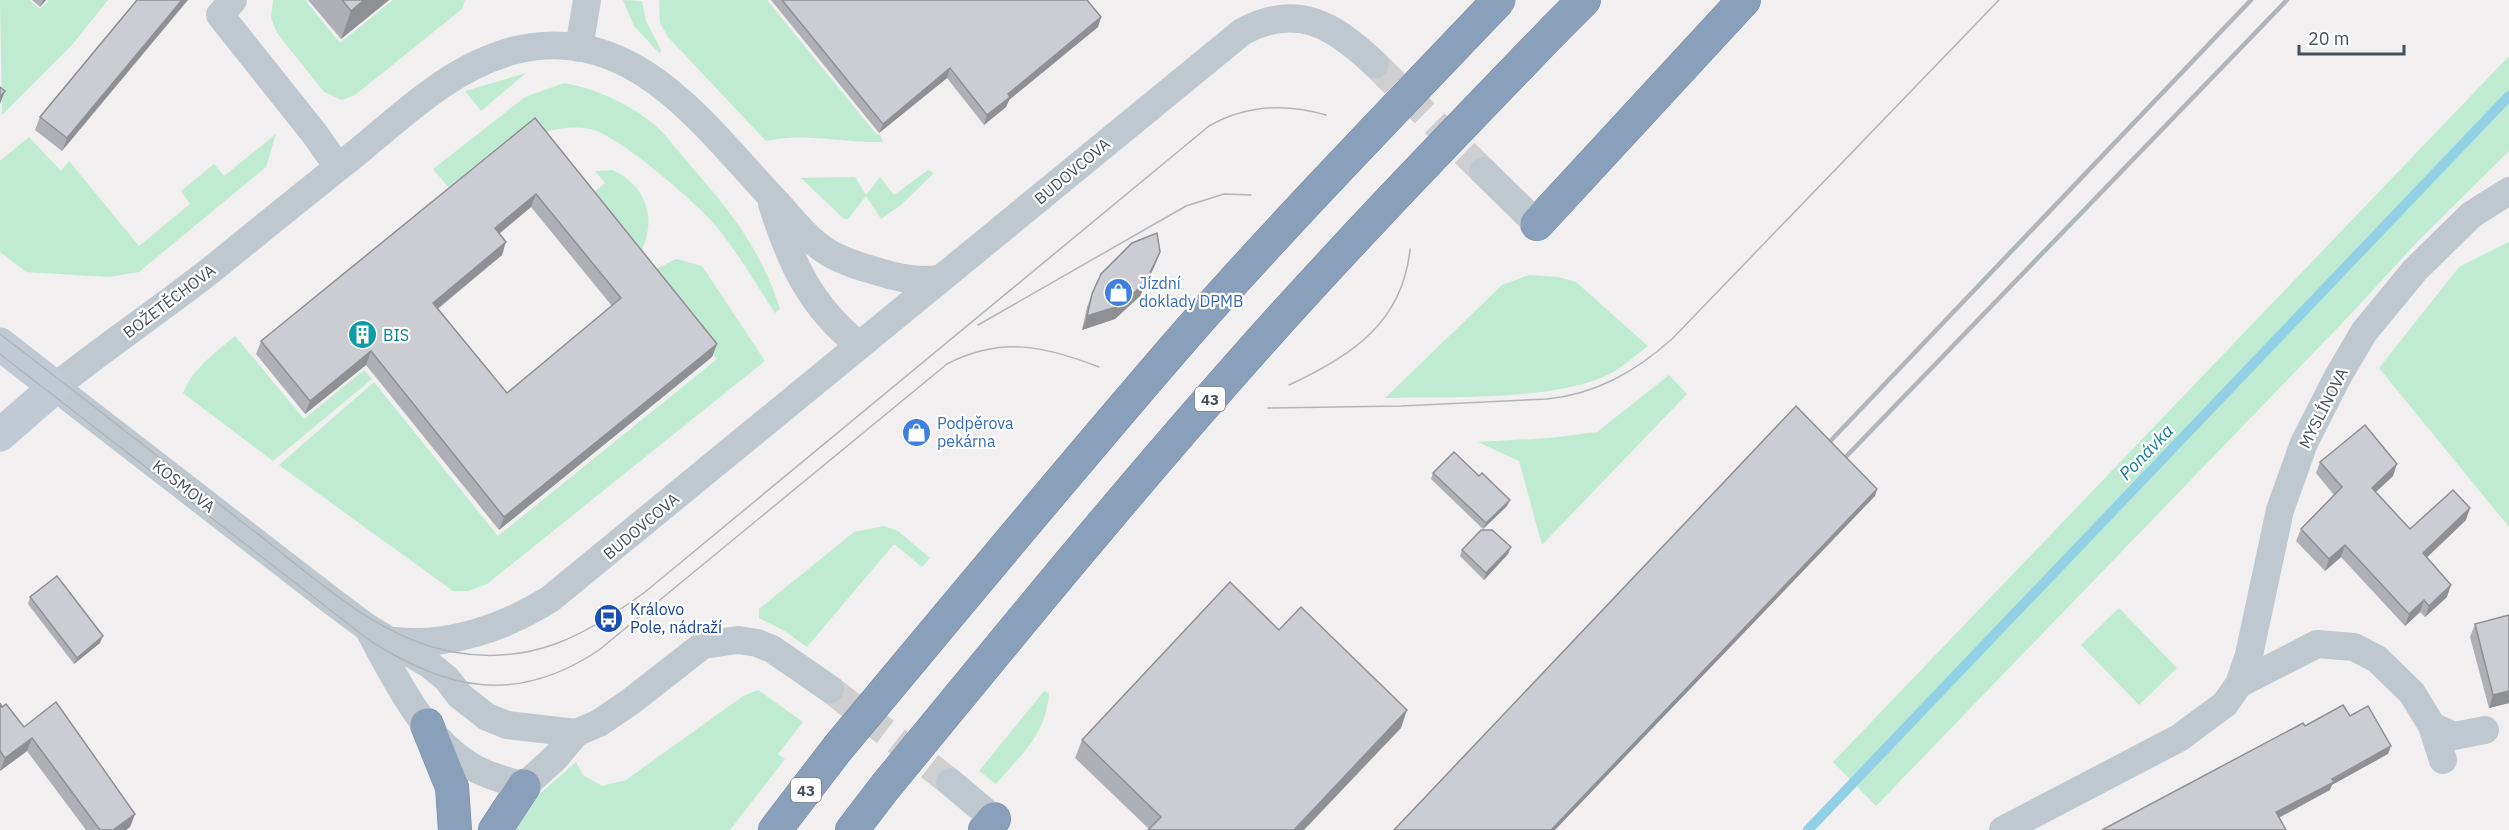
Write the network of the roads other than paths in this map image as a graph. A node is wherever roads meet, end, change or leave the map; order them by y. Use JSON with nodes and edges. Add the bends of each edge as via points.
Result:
{"nodes":[{"id":1,"x":233,"y":0,"type":"edge"},
{"id":2,"x":587,"y":0,"type":"edge"},
{"id":3,"x":1499,"y":0,"type":"edge"},
{"id":4,"x":1584,"y":0,"type":"edge"},
{"id":5,"x":1744,"y":0,"type":"edge"},
{"id":6,"x":1299,"y":9,"type":"edge"},
{"id":7,"x":579,"y":48,"type":"junction"},
{"id":8,"x":1375,"y":64,"type":"tunnel mouth"},
{"id":9,"x":338,"y":167,"type":"junction"},
{"id":10,"x":1482,"y":171,"type":"tunnel mouth"},
{"id":11,"x":2509,"y":191,"type":"edge"},
{"id":12,"x":770,"y":196,"type":"junction"},
{"id":13,"x":1537,"y":224,"type":"joint"},
{"id":14,"x":938,"y":279,"type":"junction"},
{"id":15,"x":0,"y":344,"type":"edge"},
{"id":16,"x":859,"y":345,"type":"junction"},
{"id":17,"x":55,"y":387,"type":"junction"},
{"id":18,"x":0,"y":435,"type":"edge"},
{"id":19,"x":368,"y":628,"type":"junction"},
{"id":20,"x":393,"y":641,"type":"junction"},
{"id":21,"x":2239,"y":684,"type":"junction"},
{"id":22,"x":830,"y":689,"type":"tunnel mouth"},
{"id":23,"x":427,"y":725,"type":"junction"},
{"id":24,"x":2432,"y":726,"type":"junction"},
{"id":25,"x":2485,"y":730,"type":"dead end"},
{"id":26,"x":576,"y":733,"type":"junction"},
{"id":27,"x":2443,"y":760,"type":"dead end"},
{"id":28,"x":950,"y":782,"type":"tunnel mouth"},
{"id":29,"x":524,"y":786,"type":"junction"},
{"id":30,"x":990,"y":825,"type":"edge"},
{"id":31,"x":455,"y":830,"type":"edge"},
{"id":32,"x":495,"y":830,"type":"edge"},
{"id":33,"x":775,"y":830,"type":"edge"},
{"id":34,"x":852,"y":830,"type":"edge"},
{"id":35,"x":2003,"y":830,"type":"edge"}],
"edges":[{"from":1,"to":9,"type":"street","via":[[220,15]]},
{"from":2,"to":7,"type":"street"},
{"from":3,"to":33,"type":"highway","number":"43","bridge":true,"via":[[1192,329],[1055,486],[837,749]]},
{"from":4,"to":34,"type":"highway","number":"43","bridge":true,"via":[[1405,184],[1236,369],[1107,517]]},
{"from":5,"to":13,"type":"highway"},
{"from":6,"to":8,"type":"street","name":"BUDOVCOVA","via":[[1335,31]]},
{"from":6,"to":14,"type":"street","name":"BUDOVCOVA","via":[[1257,24],[1229,42]]},
{"from":7,"to":9,"type":"street","name":"BOŽETĚCHOVA","via":[[515,50],[468,68],[443,82]]},
{"from":7,"to":12,"type":"street","name":"BOŽETĚCHOVA","via":[[627,61],[665,86]]},
{"from":9,"to":17,"type":"street","name":"BOŽETĚCHOVA","via":[[208,272]]},
{"from":10,"to":13,"type":"street"},
{"from":11,"to":21,"type":"street","name":"MYSLÍNOVA","via":[[2471,215],[2415,270],[2364,332],[2337,378],[2304,443],[2280,510],[2249,655]]},
{"from":12,"to":14,"type":"street","name":"BOŽETĚCHOVA","via":[[828,253],[895,277]]},
{"from":12,"to":16,"type":"street","via":[[786,245],[812,296],[827,317]]},
{"from":14,"to":16,"type":"street","name":"BUDOVCOVA"},
{"from":15,"to":17,"type":"street","name":"KOSMOVA"},
{"from":16,"to":20,"type":"street","name":"BUDOVCOVA","via":[[586,571],[531,611],[464,636],[421,644]]},
{"from":17,"to":18,"type":"street","name":"BOŽETĚCHOVA"},
{"from":17,"to":19,"type":"street","name":"KOSMOVA"},
{"from":19,"to":20,"type":"street","name":"BUDOVCOVA"},
{"from":19,"to":23,"type":"street","via":[[405,698]]},
{"from":20,"to":26,"type":"street","name":"BUDOVCOVA","via":[[438,672],[487,717],[507,725]]},
{"from":21,"to":24,"type":"street","name":"MYSLÍNOVA","via":[[2317,644],[2354,647],[2377,658],[2412,693]]},
{"from":21,"to":35,"type":"street","name":"MYSLÍNOVA","via":[[2225,704],[2179,738]]},
{"from":22,"to":26,"type":"street","via":[[757,643],[738,640],[703,645],[623,707]]},
{"from":23,"to":29,"type":"street","via":[[476,769]]},
{"from":23,"to":31,"type":"highway","via":[[452,787]]},
{"from":24,"to":25,"type":"street","via":[[2454,735]]},
{"from":24,"to":27,"type":"street","name":"MYSLÍNOVA"},
{"from":26,"to":29,"type":"street"},
{"from":28,"to":30,"type":"street"},
{"from":29,"to":32,"type":"highway"}]}
